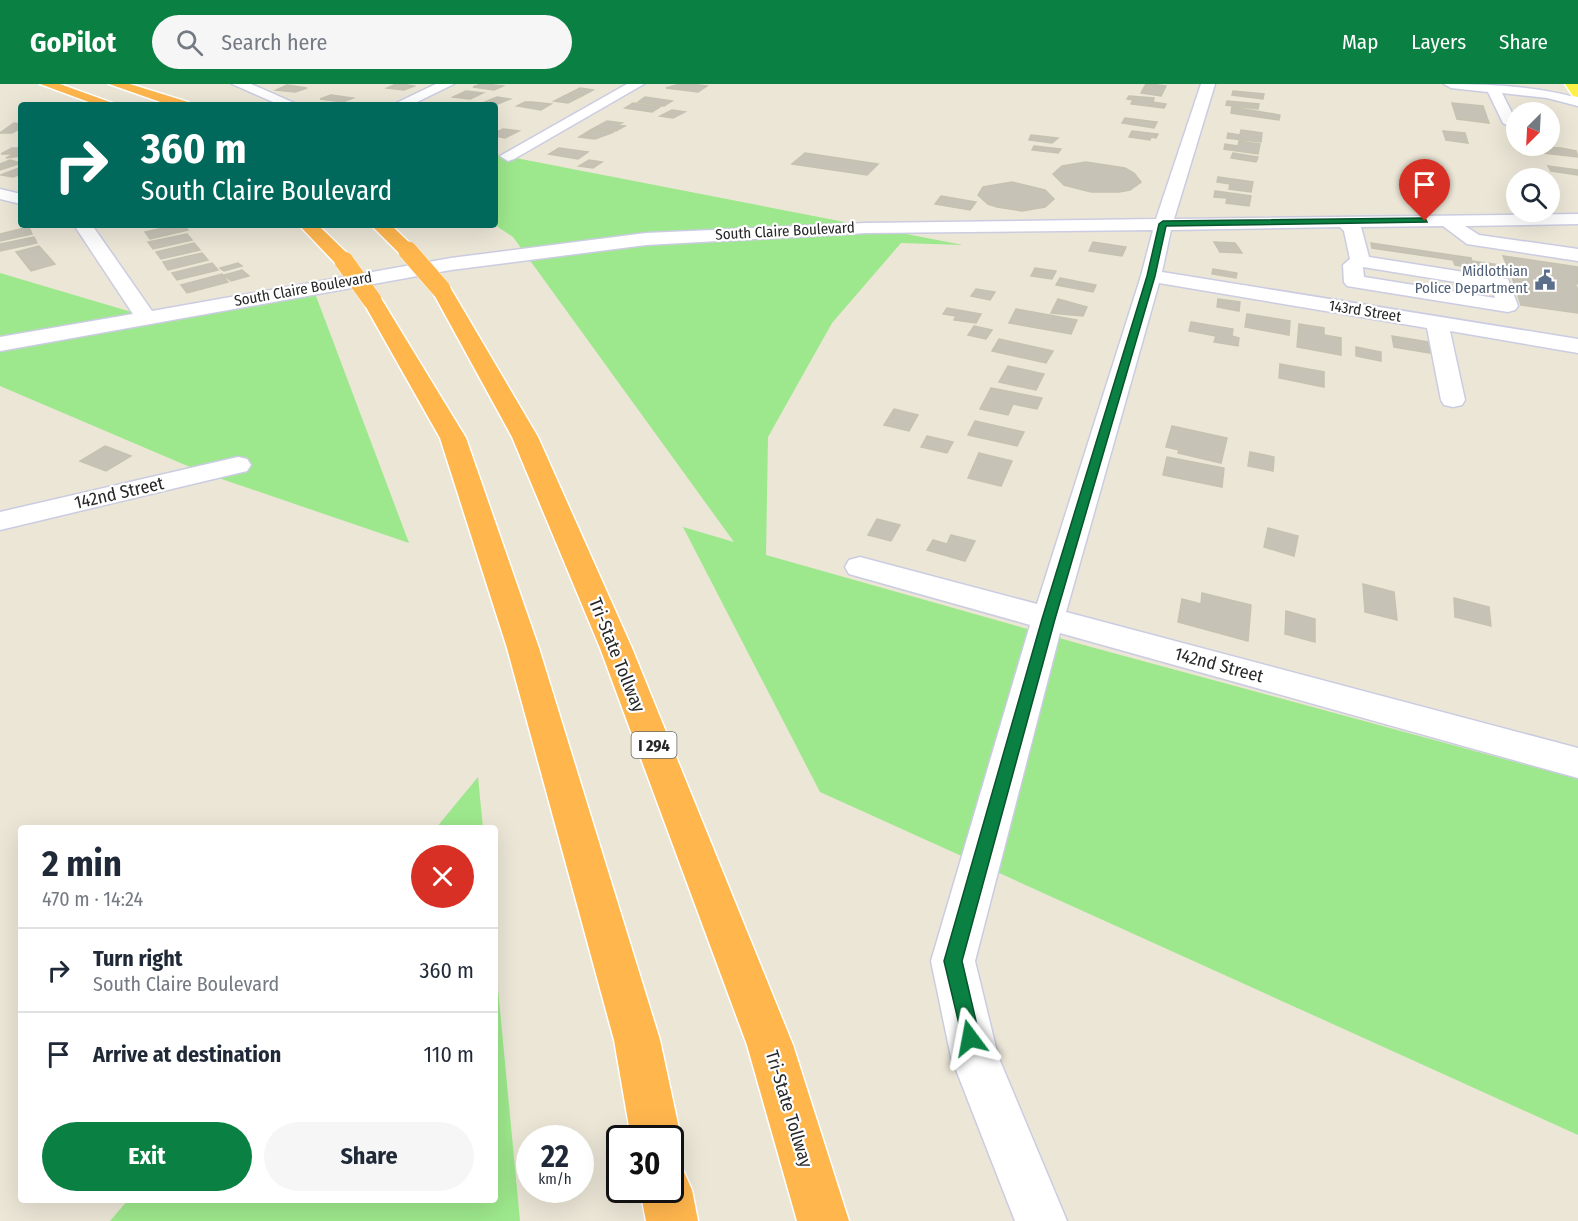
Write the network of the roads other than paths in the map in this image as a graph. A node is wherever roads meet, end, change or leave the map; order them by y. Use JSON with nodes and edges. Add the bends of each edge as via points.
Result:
{"nodes":[{"id":1,"x":47,"y":84,"type":"edge"},
{"id":2,"x":116,"y":84,"type":"edge"},
{"id":3,"x":447,"y":84,"type":"edge"},
{"id":4,"x":637,"y":84,"type":"edge"},
{"id":5,"x":1208,"y":84,"type":"edge"},
{"id":6,"x":1451,"y":84,"type":"edge"},
{"id":7,"x":249,"y":85,"type":"edge"},
{"id":8,"x":1493,"y":88,"type":"junction"},
{"id":9,"x":1575,"y":88,"type":"edge"},
{"id":10,"x":1548,"y":94,"type":"junction"},
{"id":11,"x":102,"y":102,"type":"edge"},
{"id":12,"x":173,"y":102,"type":"edge"},
{"id":13,"x":286,"y":102,"type":"edge"},
{"id":14,"x":406,"y":102,"type":"edge"},
{"id":15,"x":1578,"y":102,"type":"edge"},
{"id":16,"x":1506,"y":115,"type":"edge"},
{"id":17,"x":508,"y":156,"type":"dead end"},
{"id":18,"x":0,"y":195,"type":"edge"},
{"id":19,"x":18,"y":198,"type":"edge"},
{"id":20,"x":1165,"y":216,"type":"junction"},
{"id":21,"x":1578,"y":219,"type":"edge"},
{"id":22,"x":1445,"y":220,"type":"junction"},
{"id":23,"x":1345,"y":222,"type":"junction"},
{"id":24,"x":85,"y":228,"type":"edge"},
{"id":25,"x":311,"y":228,"type":"edge"},
{"id":26,"x":383,"y":228,"type":"edge"},
{"id":27,"x":1578,"y":255,"type":"edge"},
{"id":28,"x":1360,"y":261,"type":"junction"},
{"id":29,"x":1151,"y":276,"type":"junction"},
{"id":30,"x":145,"y":316,"type":"junction"},
{"id":31,"x":1437,"y":323,"type":"junction"},
{"id":32,"x":0,"y":344,"type":"edge"},
{"id":33,"x":1578,"y":346,"type":"edge"},
{"id":34,"x":1453,"y":400,"type":"dead end"},
{"id":35,"x":238,"y":465,"type":"dead end"},
{"id":36,"x":0,"y":521,"type":"edge"},
{"id":37,"x":860,"y":567,"type":"dead end"},
{"id":38,"x":1048,"y":619,"type":"junction"},
{"id":39,"x":1578,"y":763,"type":"edge"},
{"id":40,"x":653,"y":1125,"type":"edge"},
{"id":41,"x":669,"y":1203,"type":"edge"},
{"id":42,"x":672,"y":1221,"type":"edge"},
{"id":43,"x":822,"y":1221,"type":"edge"},
{"id":44,"x":1041,"y":1221,"type":"edge"}],
"edges":[{"from":1,"to":11,"type":"highway"},
{"from":2,"to":12,"type":"highway"},
{"from":3,"to":14,"type":"street"},
{"from":4,"to":17,"type":"street"},
{"from":5,"to":20,"type":"street"},
{"from":6,"to":8,"type":"street"},
{"from":7,"to":13,"type":"street"},
{"from":8,"to":10,"type":"street"},
{"from":8,"to":16,"type":"street"},
{"from":9,"to":10,"type":"street"},
{"from":10,"to":15,"type":"street"},
{"from":18,"to":19,"type":"street"},
{"from":20,"to":23,"type":"street","name":"South Claire Boulevard"},
{"from":20,"to":29,"type":"street"},
{"from":20,"to":30,"type":"street","name":"South Claire Boulevard","via":[[646,239],[451,264]]},
{"from":21,"to":22,"type":"street","name":"South Claire Boulevard"},
{"from":22,"to":23,"type":"street","name":"South Claire Boulevard"},
{"from":22,"to":27,"type":"street","via":[[1478,249]]},
{"from":23,"to":28,"type":"street","via":[[1353,230]]},
{"from":24,"to":30,"type":"street"},
{"from":25,"to":40,"type":"highway","bridge":true,"via":[[344,261],[372,300],[453,438],[523,648],[572,816],[636,1040]]},
{"from":26,"to":43,"type":"highway","name":"Tri-State Tollway","number":"I 294","bridge":true,"via":[[441,289],[525,437],[616,648],[770,1045]]},
{"from":28,"to":28,"type":"street","via":[[1353,265],[1354,282],[1508,306],[1501,283]]},
{"from":29,"to":31,"type":"street","name":"143rd Street"},
{"from":29,"to":38,"type":"street"},
{"from":30,"to":32,"type":"street","name":"South Claire Boulevard"},
{"from":31,"to":33,"type":"street","name":"143rd Street"},
{"from":31,"to":34,"type":"street"},
{"from":35,"to":36,"type":"street","name":"142nd Street"},
{"from":37,"to":38,"type":"street","name":"142nd Street"},
{"from":38,"to":39,"type":"street","name":"142nd Street"},
{"from":38,"to":44,"type":"street","via":[[953,961],[975,1057]]},
{"from":41,"to":42,"type":"highway"}]}
